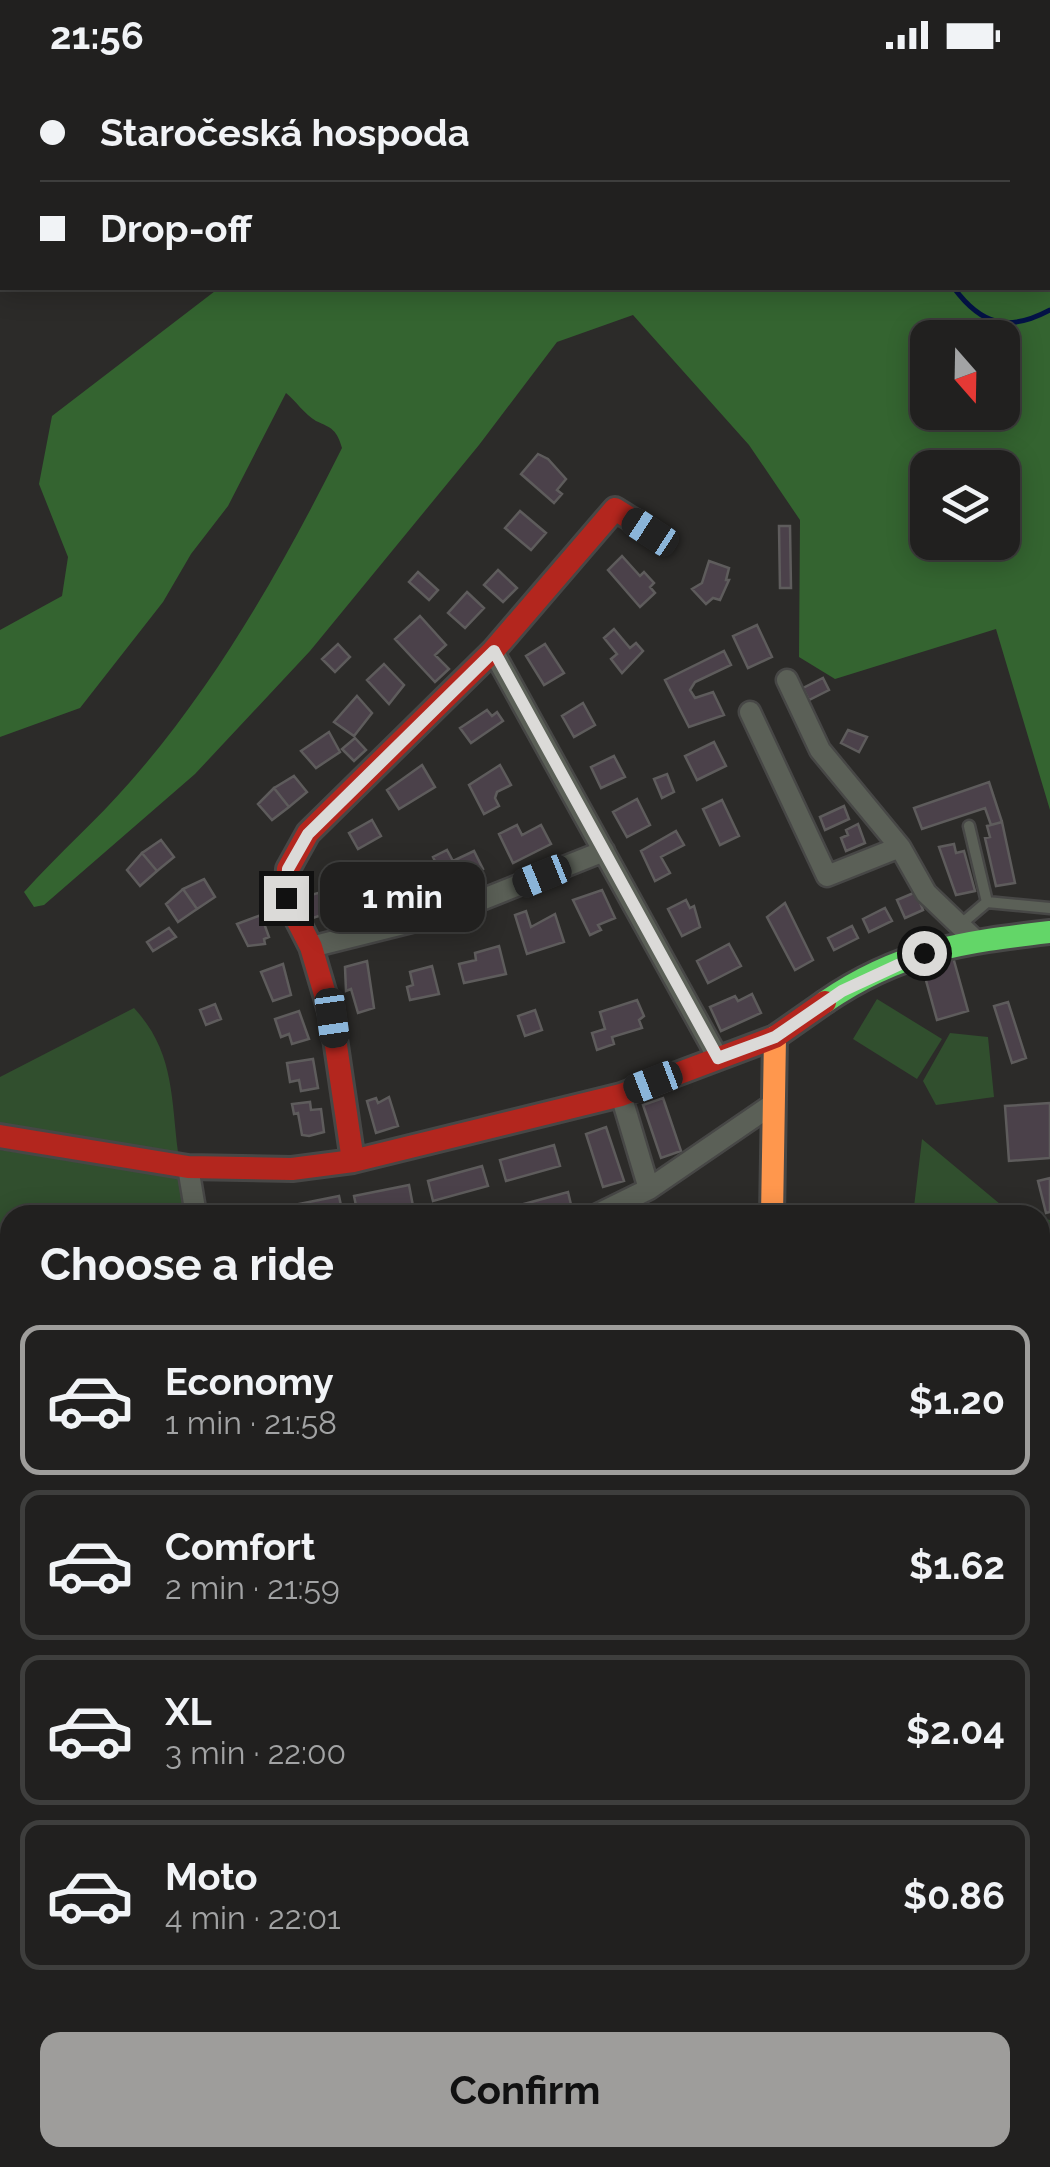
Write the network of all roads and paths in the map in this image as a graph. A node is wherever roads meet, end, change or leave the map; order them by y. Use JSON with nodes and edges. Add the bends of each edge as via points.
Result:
{"nodes":[{"id":1,"x":650,"y":532,"type":"dead end"},
{"id":2,"x":494,"y":651,"type":"junction"},
{"id":3,"x":786,"y":680,"type":"dead end"},
{"id":4,"x":750,"y":712,"type":"dead end"},
{"id":5,"x":969,"y":826,"type":"dead end"},
{"id":6,"x":900,"y":847,"type":"junction"},
{"id":7,"x":604,"y":851,"type":"junction"},
{"id":8,"x":987,"y":902,"type":"junction"},
{"id":9,"x":1050,"y":908,"type":"edge"},
{"id":10,"x":967,"y":932,"type":"junction"},
{"id":11,"x":1050,"y":932,"type":"edge"},
{"id":12,"x":311,"y":947,"type":"junction"},
{"id":13,"x":775,"y":1037,"type":"junction"},
{"id":14,"x":718,"y":1058,"type":"junction"},
{"id":15,"x":620,"y":1095,"type":"junction"},
{"id":16,"x":774,"y":1104,"type":"junction"},
{"id":17,"x":0,"y":1136,"type":"edge"},
{"id":18,"x":353,"y":1161,"type":"junction"},
{"id":19,"x":188,"y":1168,"type":"junction"},
{"id":20,"x":649,"y":1189,"type":"junction"},
{"id":21,"x":194,"y":1205,"type":"edge"},
{"id":22,"x":616,"y":1205,"type":"edge"},
{"id":23,"x":772,"y":1205,"type":"edge"}],
"edges":[{"from":1,"to":2,"type":"street","via":[[615,509]]},
{"from":2,"to":7,"type":"street"},
{"from":2,"to":12,"type":"street","via":[[308,834],[288,869],[286,898]]},
{"from":3,"to":6,"type":"street","via":[[820,750]]},
{"from":4,"to":6,"type":"street","via":[[827,876]]},
{"from":5,"to":8,"type":"lane"},
{"from":6,"to":10,"type":"street","via":[[926,893]]},
{"from":7,"to":12,"type":"street","via":[[451,912]]},
{"from":7,"to":14,"type":"street"},
{"from":8,"to":9,"type":"lane"},
{"from":8,"to":10,"type":"lane"},
{"from":10,"to":11,"type":"street"},
{"from":10,"to":13,"type":"street","via":[[842,991]]},
{"from":12,"to":18,"type":"street","via":[[332,1018]]},
{"from":13,"to":14,"type":"street"},
{"from":13,"to":16,"type":"street"},
{"from":14,"to":15,"type":"street"},
{"from":15,"to":18,"type":"street"},
{"from":15,"to":20,"type":"street"},
{"from":16,"to":20,"type":"street"},
{"from":16,"to":23,"type":"street"},
{"from":17,"to":19,"type":"street"},
{"from":18,"to":19,"type":"street"},
{"from":19,"to":21,"type":"street"},
{"from":20,"to":22,"type":"street"}]}
